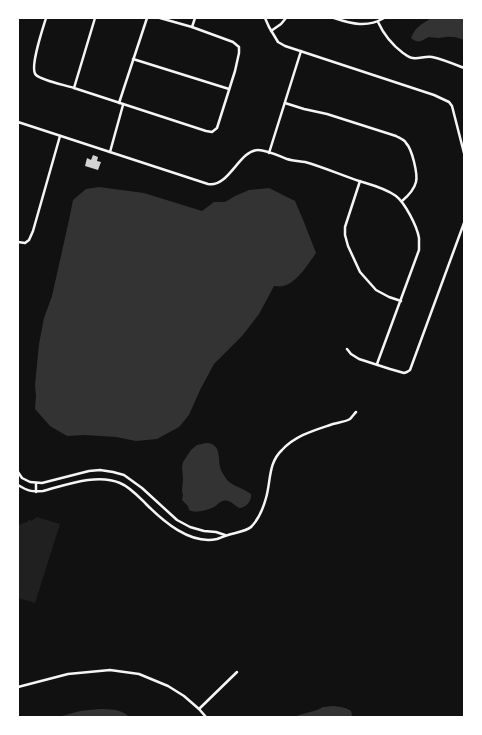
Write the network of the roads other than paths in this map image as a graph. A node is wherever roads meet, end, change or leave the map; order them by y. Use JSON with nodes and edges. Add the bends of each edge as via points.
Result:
{"nodes":[{"id":1,"x":46,"y":18,"type":"edge"},
{"id":2,"x":95,"y":18,"type":"edge"},
{"id":3,"x":147,"y":18,"type":"edge"},
{"id":4,"x":160,"y":18,"type":"edge"},
{"id":5,"x":195,"y":18,"type":"edge"},
{"id":6,"x":265,"y":18,"type":"edge"},
{"id":7,"x":286,"y":18,"type":"edge"},
{"id":8,"x":334,"y":18,"type":"edge"},
{"id":9,"x":384,"y":18,"type":"edge"},
{"id":10,"x":378,"y":22,"type":"junction"},
{"id":11,"x":192,"y":27,"type":"junction"},
{"id":12,"x":271,"y":31,"type":"junction"},
{"id":13,"x":301,"y":51,"type":"junction"},
{"id":14,"x":133,"y":59,"type":"junction"},
{"id":15,"x":464,"y":68,"type":"edge"},
{"id":16,"x":74,"y":88,"type":"junction"},
{"id":17,"x":229,"y":88,"type":"junction"},
{"id":18,"x":119,"y":103,"type":"junction"},
{"id":19,"x":285,"y":103,"type":"junction"},
{"id":20,"x":124,"y":105,"type":"junction"},
{"id":21,"x":18,"y":122,"type":"edge"},
{"id":22,"x":60,"y":136,"type":"junction"},
{"id":23,"x":110,"y":152,"type":"junction"},
{"id":24,"x":269,"y":152,"type":"junction"},
{"id":25,"x":464,"y":153,"type":"edge"},
{"id":26,"x":360,"y":181,"type":"junction"},
{"id":27,"x":402,"y":201,"type":"junction"},
{"id":28,"x":464,"y":223,"type":"edge"},
{"id":29,"x":18,"y":242,"type":"edge"},
{"id":30,"x":401,"y":301,"type":"junction"},
{"id":31,"x":347,"y":349,"type":"dead end"},
{"id":32,"x":377,"y":364,"type":"junction"},
{"id":33,"x":356,"y":412,"type":"dead end"},
{"id":34,"x":18,"y":472,"type":"edge"},
{"id":35,"x":36,"y":482,"type":"junction"},
{"id":36,"x":18,"y":485,"type":"edge"},
{"id":37,"x":36,"y":492,"type":"junction"},
{"id":38,"x":225,"y":535,"type":"junction"},
{"id":39,"x":237,"y":672,"type":"dead end"},
{"id":40,"x":18,"y":687,"type":"edge"},
{"id":41,"x":199,"y":709,"type":"junction"},
{"id":42,"x":206,"y":717,"type":"edge"}],
"edges":[{"from":1,"to":16,"type":"street","via":[[33,66],[34,72],[47,80]]},
{"from":2,"to":16,"type":"street"},
{"from":3,"to":14,"type":"street"},
{"from":4,"to":11,"type":"street"},
{"from":5,"to":11,"type":"street"},
{"from":6,"to":12,"type":"street"},
{"from":7,"to":12,"type":"street"},
{"from":8,"to":10,"type":"street","via":[[355,24]]},
{"from":9,"to":10,"type":"street"},
{"from":10,"to":15,"type":"street","via":[[388,39],[407,56],[432,57]]},
{"from":11,"to":17,"type":"street","via":[[233,42],[239,47]]},
{"from":12,"to":13,"type":"street","via":[[278,42]]},
{"from":13,"to":19,"type":"street"},
{"from":13,"to":25,"type":"street","via":[[450,102]]},
{"from":14,"to":17,"type":"street"},
{"from":14,"to":18,"type":"street"},
{"from":16,"to":18,"type":"street"},
{"from":17,"to":20,"type":"street","via":[[217,128],[212,132]]},
{"from":18,"to":20,"type":"street"},
{"from":19,"to":24,"type":"street"},
{"from":19,"to":27,"type":"street","via":[[404,140],[411,152],[417,178],[410,194]]},
{"from":20,"to":23,"type":"street"},
{"from":21,"to":22,"type":"street"},
{"from":22,"to":23,"type":"street"},
{"from":22,"to":29,"type":"street","via":[[33,231],[25,243]]},
{"from":23,"to":24,"type":"street","via":[[212,185],[225,178],[250,152]]},
{"from":24,"to":26,"type":"street"},
{"from":26,"to":27,"type":"street","via":[[387,191]]},
{"from":26,"to":30,"type":"street","via":[[345,227],[348,246],[360,272],[376,290]]},
{"from":27,"to":30,"type":"street","via":[[417,230],[419,250]]},
{"from":28,"to":32,"type":"street","via":[[410,370],[404,373]]},
{"from":30,"to":32,"type":"street"},
{"from":31,"to":32,"type":"street","via":[[359,359]]},
{"from":33,"to":38,"type":"street","via":[[349,419],[304,434],[280,451],[272,466],[260,515],[250,528]]},
{"from":34,"to":35,"type":"street","via":[[22,478]]},
{"from":35,"to":37,"type":"street"},
{"from":35,"to":38,"type":"street","via":[[42,483],[100,470],[124,475],[177,520],[190,527]]},
{"from":36,"to":37,"type":"street"},
{"from":37,"to":38,"type":"street","via":[[90,480],[111,480],[137,494],[172,527],[187,535],[202,540],[217,539]]},
{"from":39,"to":41,"type":"street"},
{"from":40,"to":41,"type":"street","via":[[68,674],[110,670],[139,674],[168,686]]},
{"from":41,"to":42,"type":"street"}]}
